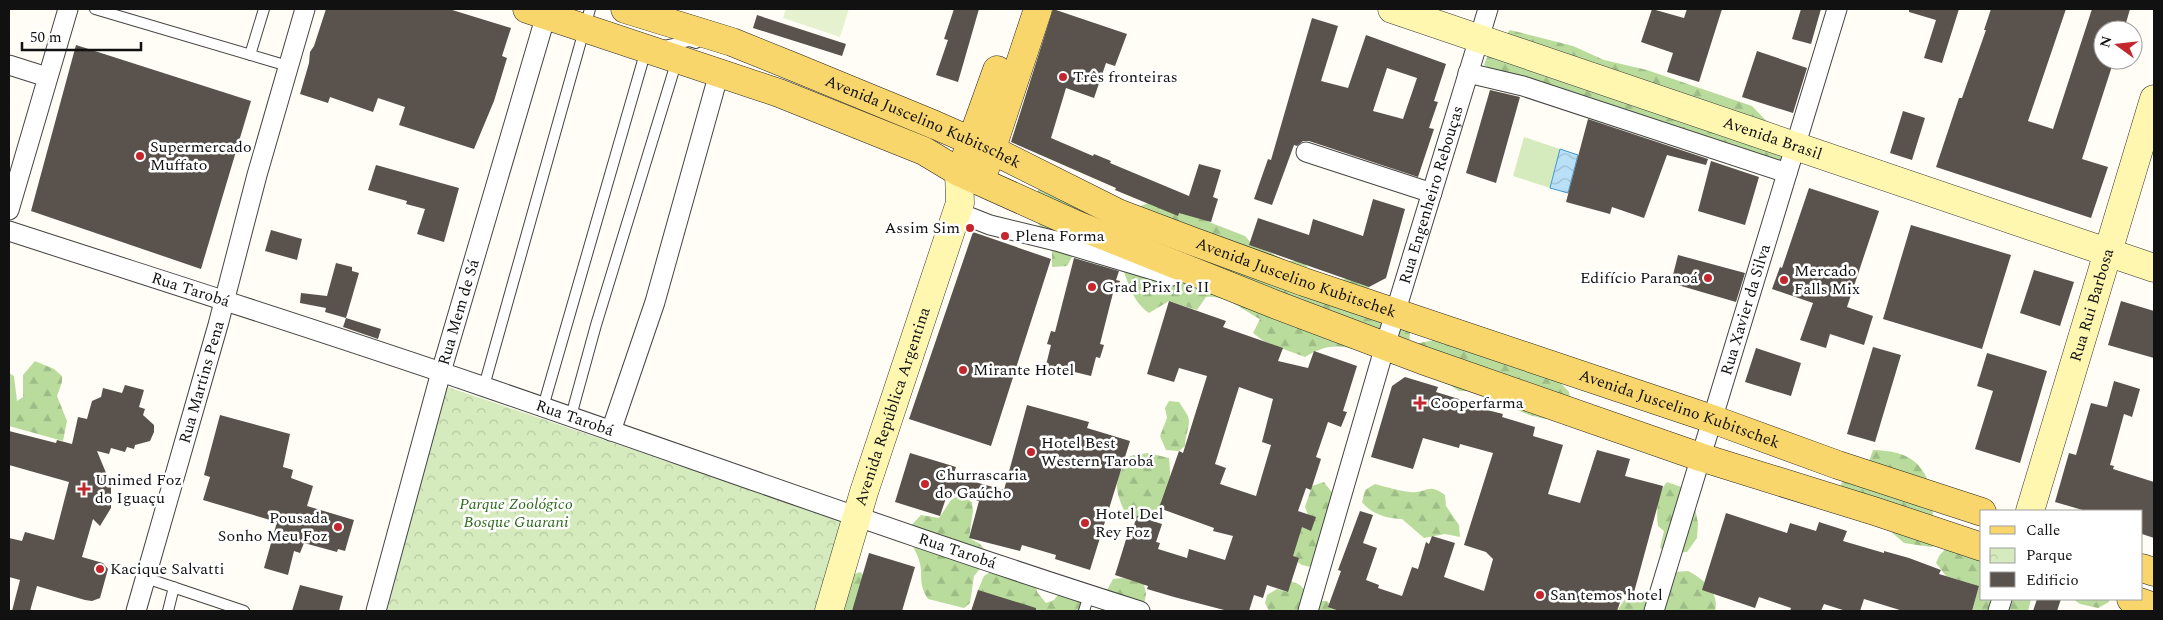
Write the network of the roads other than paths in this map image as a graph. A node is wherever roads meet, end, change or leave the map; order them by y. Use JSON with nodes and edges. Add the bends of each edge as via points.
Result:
{"nodes":[{"id":1,"x":68,"y":9,"type":"edge"},
{"id":2,"x":95,"y":9,"type":"edge"},
{"id":3,"x":264,"y":9,"type":"edge"},
{"id":4,"x":305,"y":9,"type":"edge"},
{"id":5,"x":625,"y":9,"type":"edge"},
{"id":6,"x":1018,"y":9,"type":"edge"},
{"id":7,"x":1038,"y":9,"type":"edge"},
{"id":8,"x":1392,"y":9,"type":"edge"},
{"id":9,"x":1488,"y":9,"type":"edge"},
{"id":10,"x":1837,"y":9,"type":"edge"},
{"id":11,"x":111,"y":10,"type":"edge"},
{"id":12,"x":537,"y":12,"type":"edge"},
{"id":13,"x":587,"y":19,"type":"edge"},
{"id":14,"x":1479,"y":38,"type":"junction"},
{"id":15,"x":706,"y":47,"type":"dead end"},
{"id":16,"x":646,"y":49,"type":"junction"},
{"id":17,"x":680,"y":51,"type":"junction"},
{"id":18,"x":250,"y":56,"type":"junction"},
{"id":19,"x":759,"y":64,"type":"dead end"},
{"id":20,"x":9,"y":65,"type":"edge"},
{"id":21,"x":288,"y":66,"type":"junction"},
{"id":22,"x":794,"y":67,"type":"junction"},
{"id":23,"x":719,"y":73,"type":"junction"},
{"id":24,"x":1468,"y":73,"type":"junction"},
{"id":25,"x":47,"y":77,"type":"junction"},
{"id":26,"x":2154,"y":99,"type":"edge"},
{"id":27,"x":982,"y":146,"type":"junction"},
{"id":28,"x":1795,"y":146,"type":"junction"},
{"id":29,"x":1306,"y":152,"type":"dead end"},
{"id":30,"x":1787,"y":174,"type":"junction"},
{"id":31,"x":969,"y":176,"type":"junction"},
{"id":32,"x":1432,"y":193,"type":"junction"},
{"id":33,"x":958,"y":207,"type":"junction"},
{"id":34,"x":9,"y":210,"type":"edge"},
{"id":35,"x":9,"y":231,"type":"edge"},
{"id":36,"x":2107,"y":252,"type":"junction"},
{"id":37,"x":2154,"y":268,"type":"edge"},
{"id":38,"x":224,"y":301,"type":"junction"},
{"id":39,"x":1274,"y":304,"type":"junction"},
{"id":40,"x":1396,"y":312,"type":"junction"},
{"id":41,"x":1385,"y":346,"type":"junction"},
{"id":42,"x":441,"y":372,"type":"junction"},
{"id":43,"x":484,"y":386,"type":"junction"},
{"id":44,"x":543,"y":407,"type":"junction"},
{"id":45,"x":571,"y":416,"type":"junction"},
{"id":46,"x":1712,"y":419,"type":"junction"},
{"id":47,"x":611,"y":431,"type":"junction"},
{"id":48,"x":1700,"y":457,"type":"junction"},
{"id":49,"x":2030,"y":510,"type":"edge"},
{"id":50,"x":1980,"y":511,"type":"edge"},
{"id":51,"x":858,"y":515,"type":"junction"},
{"id":52,"x":1980,"y":546,"type":"edge"},
{"id":53,"x":146,"y":578,"type":"junction"},
{"id":54,"x":174,"y":587,"type":"junction"},
{"id":55,"x":1086,"y":603,"type":"edge"},
{"id":56,"x":136,"y":611,"type":"edge"},
{"id":57,"x":168,"y":611,"type":"edge"},
{"id":58,"x":244,"y":611,"type":"edge"},
{"id":59,"x":376,"y":611,"type":"edge"},
{"id":60,"x":829,"y":611,"type":"edge"},
{"id":61,"x":1140,"y":611,"type":"edge"},
{"id":62,"x":1308,"y":611,"type":"edge"},
{"id":63,"x":1654,"y":611,"type":"edge"}],
"edges":[{"from":1,"to":25,"type":"street"},
{"from":2,"to":11,"type":"lane"},
{"from":3,"to":18,"type":"lane"},
{"from":4,"to":21,"type":"street","name":"Rua Martins Pena"},
{"from":5,"to":22,"type":"main road","name":"Avenida Juscelino Kubitschek","via":[[732,42]]},
{"from":6,"to":27,"type":"main road","name":"Avenida República Argentina"},
{"from":7,"to":27,"type":"main road","name":"Avenida República Argentina"},
{"from":8,"to":14,"type":"street","name":"Avenida Brasil"},
{"from":9,"to":14,"type":"street","name":"Rua Engenheiro Rebouças"},
{"from":10,"to":28,"type":"street","name":"Rua Xavier da Silva"},
{"from":11,"to":18,"type":"lane"},
{"from":12,"to":13,"type":"main road","name":"Avenida Juscelino Kubitschek"},
{"from":12,"to":42,"type":"street","name":"Rua Mem de Sá"},
{"from":13,"to":16,"type":"main road","name":"Avenida Juscelino Kubitschek"},
{"from":13,"to":43,"type":"lane"},
{"from":14,"to":24,"type":"street","name":"Rua Engenheiro Rebouças"},
{"from":14,"to":28,"type":"street","name":"Avenida Brasil"},
{"from":15,"to":17,"type":"lane","via":[[689,41]]},
{"from":16,"to":17,"type":"main road","name":"Avenida Juscelino Kubitschek"},
{"from":16,"to":44,"type":"lane"},
{"from":17,"to":23,"type":"main road","name":"Avenida Juscelino Kubitschek"},
{"from":17,"to":45,"type":"lane"},
{"from":18,"to":21,"type":"lane"},
{"from":19,"to":22,"type":"lane"},
{"from":20,"to":25,"type":"street"},
{"from":21,"to":38,"type":"street","name":"Rua Martins Pena"},
{"from":22,"to":27,"type":"main road","name":"Avenida Juscelino Kubitschek"},
{"from":23,"to":31,"type":"main road","name":"Avenida Juscelino Kubitschek","via":[[771,90],[924,151]]},
{"from":23,"to":47,"type":"street","via":[[653,309]]},
{"from":24,"to":30,"type":"street","via":[[1523,86]]},
{"from":24,"to":32,"type":"street","name":"Rua Engenheiro Rebouças"},
{"from":25,"to":34,"type":"street"},
{"from":26,"to":36,"type":"street","name":"Rua Rui Barbosa"},
{"from":27,"to":31,"type":"main road","name":"Avenida República Argentina"},
{"from":27,"to":40,"type":"main road","name":"Avenida Juscelino Kubitschek","via":[[1118,213],[1248,262]]},
{"from":28,"to":30,"type":"street","name":"Rua Xavier da Silva"},
{"from":28,"to":36,"type":"street","name":"Avenida Brasil"},
{"from":29,"to":32,"type":"street"},
{"from":30,"to":46,"type":"street","name":"Rua Xavier da Silva"},
{"from":31,"to":33,"type":"street","name":"Avenida República Argentina"},
{"from":31,"to":39,"type":"main road","name":"Avenida Juscelino Kubitschek","via":[[1078,225]]},
{"from":32,"to":40,"type":"street","name":"Rua Engenheiro Rebouças"},
{"from":33,"to":39,"type":"street","name":"Avenida Juscelino Kubitschek","via":[[990,225]]},
{"from":33,"to":51,"type":"street","name":"Avenida República Argentina"},
{"from":35,"to":38,"type":"street","name":"Rua Tarobá"},
{"from":36,"to":37,"type":"street","name":"Avenida Brasil"},
{"from":36,"to":49,"type":"street","name":"Rua Rui Barbosa"},
{"from":38,"to":42,"type":"street","name":"Rua Tarobá"},
{"from":38,"to":53,"type":"street","name":"Rua Martins Pena"},
{"from":39,"to":41,"type":"main road","name":"Avenida Juscelino Kubitschek"},
{"from":40,"to":41,"type":"street","name":"Rua Engenheiro Rebouças"},
{"from":40,"to":46,"type":"main road","name":"Avenida Juscelino Kubitschek"},
{"from":41,"to":48,"type":"main road","name":"Avenida Juscelino Kubitschek"},
{"from":41,"to":62,"type":"street","name":"Rua Engenheiro Rebouças"},
{"from":42,"to":43,"type":"street","name":"Rua Tarobá"},
{"from":42,"to":59,"type":"street","name":"Rua Mem de Sá"},
{"from":43,"to":44,"type":"street","name":"Rua Tarobá"},
{"from":44,"to":45,"type":"street","name":"Rua Tarobá"},
{"from":45,"to":47,"type":"street","name":"Rua Tarobá"},
{"from":46,"to":48,"type":"street","name":"Rua Xavier da Silva"},
{"from":46,"to":50,"type":"main road","name":"Avenida Juscelino Kubitschek"},
{"from":47,"to":51,"type":"street","name":"Rua Tarobá"},
{"from":48,"to":52,"type":"main road","name":"Avenida Juscelino Kubitschek"},
{"from":48,"to":63,"type":"street","name":"Rua Xavier da Silva"},
{"from":51,"to":55,"type":"street","name":"Rua Tarobá"},
{"from":51,"to":60,"type":"street","name":"Avenida República Argentina"},
{"from":53,"to":54,"type":"lane"},
{"from":53,"to":56,"type":"street","name":"Rua Martins Pena"},
{"from":54,"to":57,"type":"lane"},
{"from":54,"to":58,"type":"lane"},
{"from":55,"to":61,"type":"street","name":"Rua Tarobá"}]}
